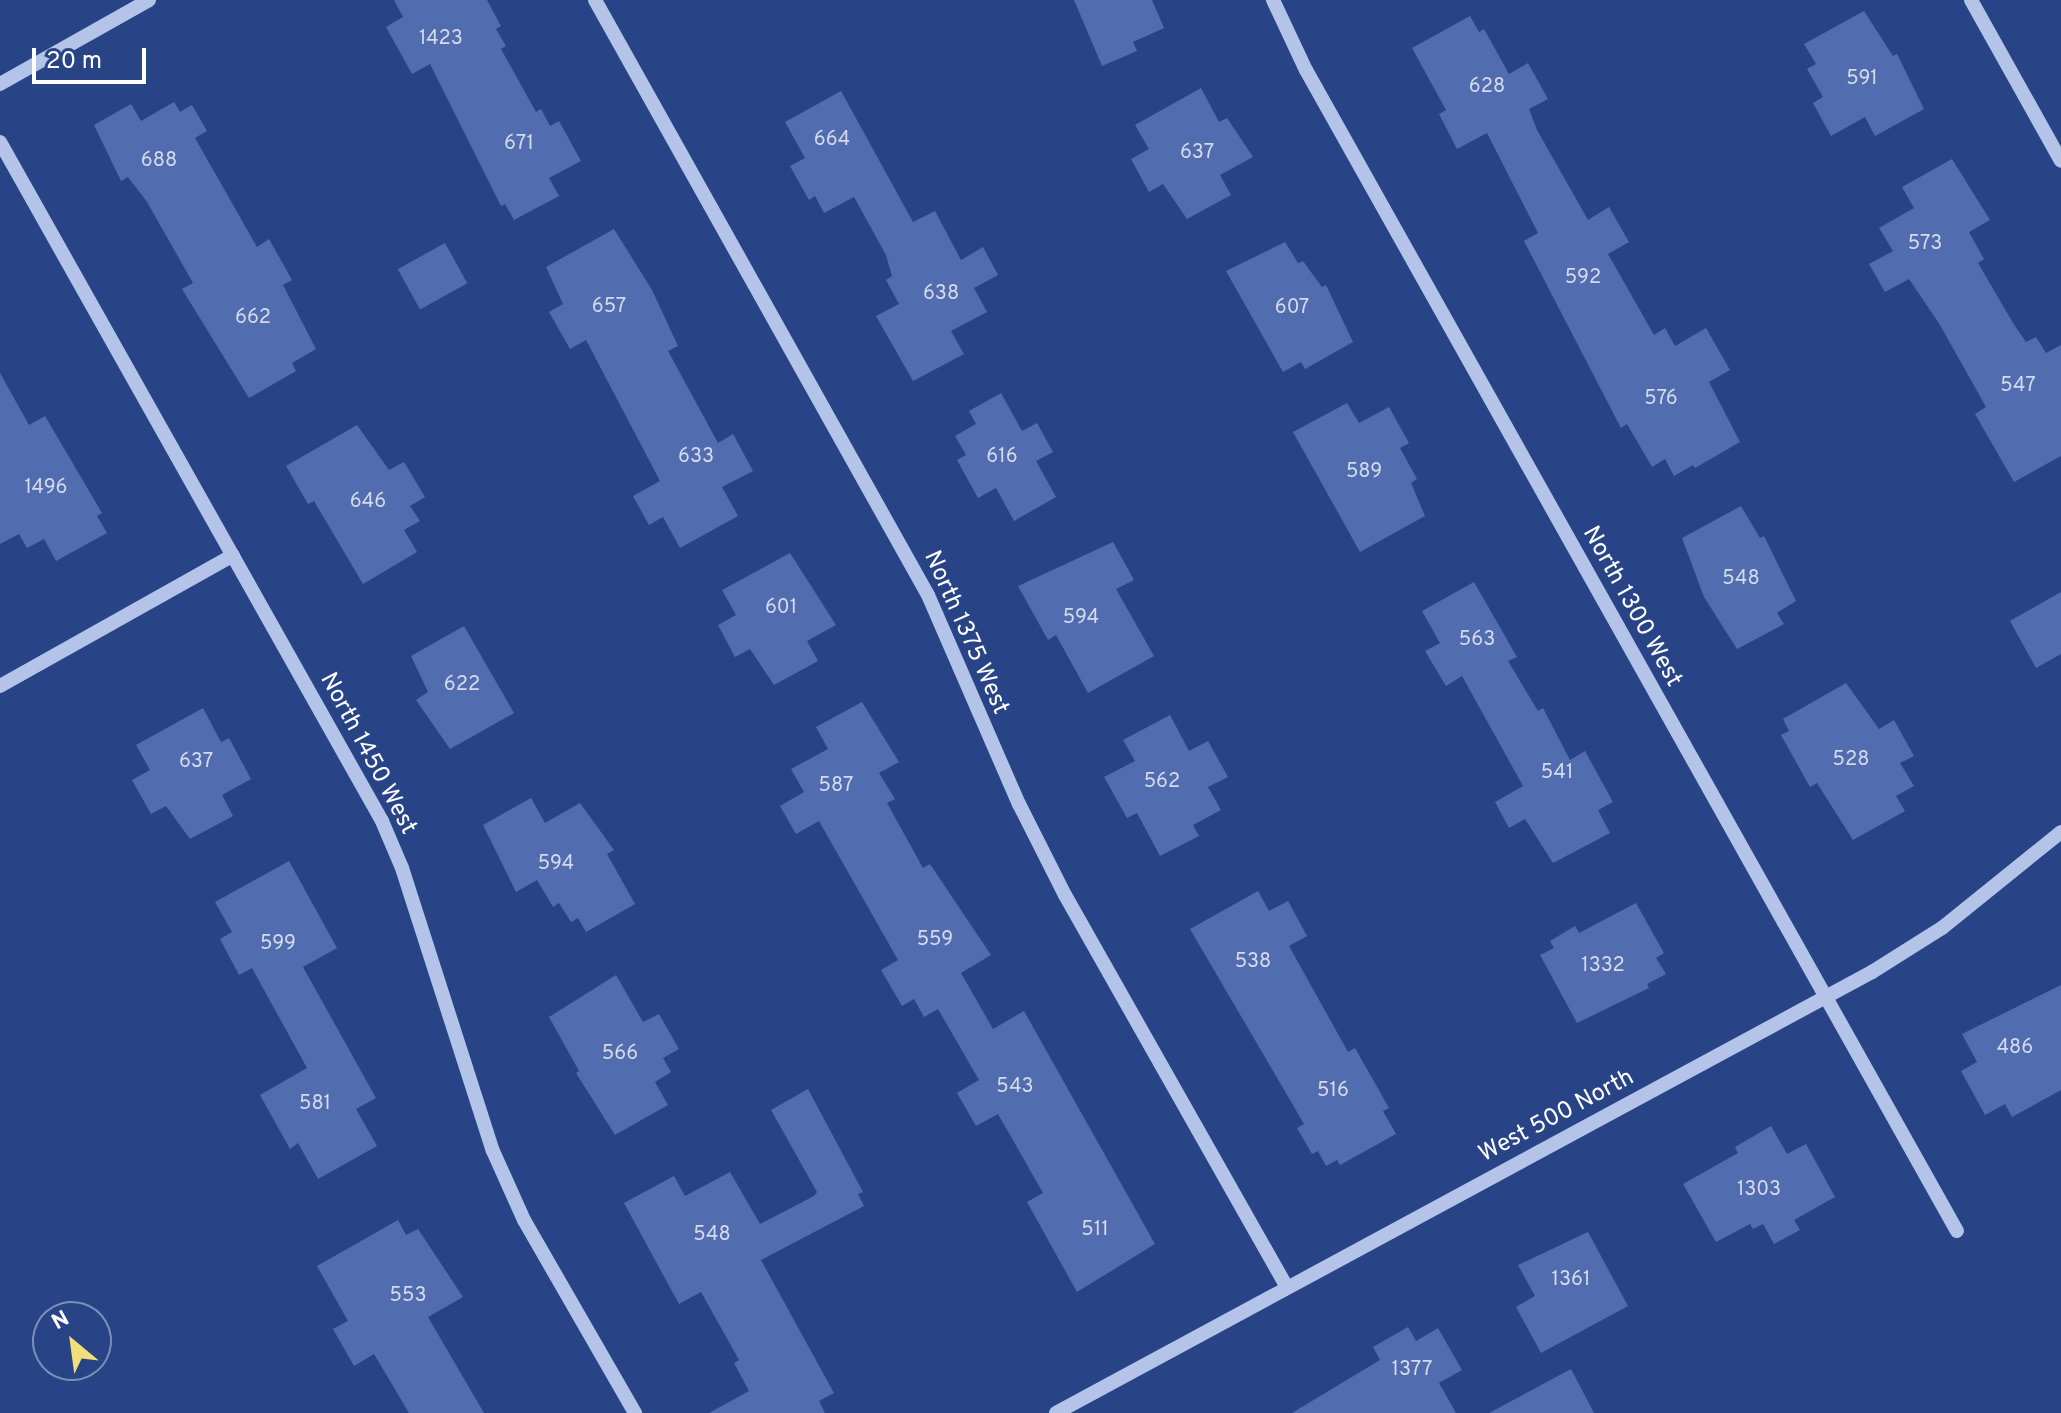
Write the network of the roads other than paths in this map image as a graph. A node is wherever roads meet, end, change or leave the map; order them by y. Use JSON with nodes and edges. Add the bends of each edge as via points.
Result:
{"nodes":[{"id":1,"x":149,"y":0,"type":"edge"},
{"id":2,"x":595,"y":0,"type":"edge"},
{"id":3,"x":1273,"y":0,"type":"edge"},
{"id":4,"x":1971,"y":0,"type":"edge"},
{"id":5,"x":0,"y":84,"type":"edge"},
{"id":6,"x":0,"y":142,"type":"edge"},
{"id":7,"x":2061,"y":161,"type":"edge"},
{"id":8,"x":233,"y":555,"type":"junction"},
{"id":9,"x":0,"y":686,"type":"edge"},
{"id":10,"x":2061,"y":832,"type":"edge"},
{"id":11,"x":1825,"y":998,"type":"junction"},
{"id":12,"x":1957,"y":1231,"type":"dead end"},
{"id":13,"x":1287,"y":1288,"type":"junction"},
{"id":14,"x":635,"y":1413,"type":"edge"},
{"id":15,"x":1056,"y":1413,"type":"edge"}],
"edges":[{"from":1,"to":5,"type":"street"},
{"from":2,"to":13,"type":"street","name":"North 1375 West","via":[[928,595],[1019,804],[1065,895]]},
{"from":3,"to":11,"type":"street","name":"North 1300 West","via":[[1306,70]]},
{"from":4,"to":7,"type":"street"},
{"from":6,"to":8,"type":"street","name":"North 1450 West"},
{"from":8,"to":9,"type":"street"},
{"from":8,"to":14,"type":"street","name":"North 1450 West","via":[[382,821],[493,1151],[524,1220]]},
{"from":10,"to":11,"type":"street","name":"West 500 North","via":[[1942,928]]},
{"from":11,"to":12,"type":"street","name":"North 1300 West"},
{"from":11,"to":13,"type":"street","name":"West 500 North"},
{"from":13,"to":15,"type":"street","name":"West 500 North"}]}
